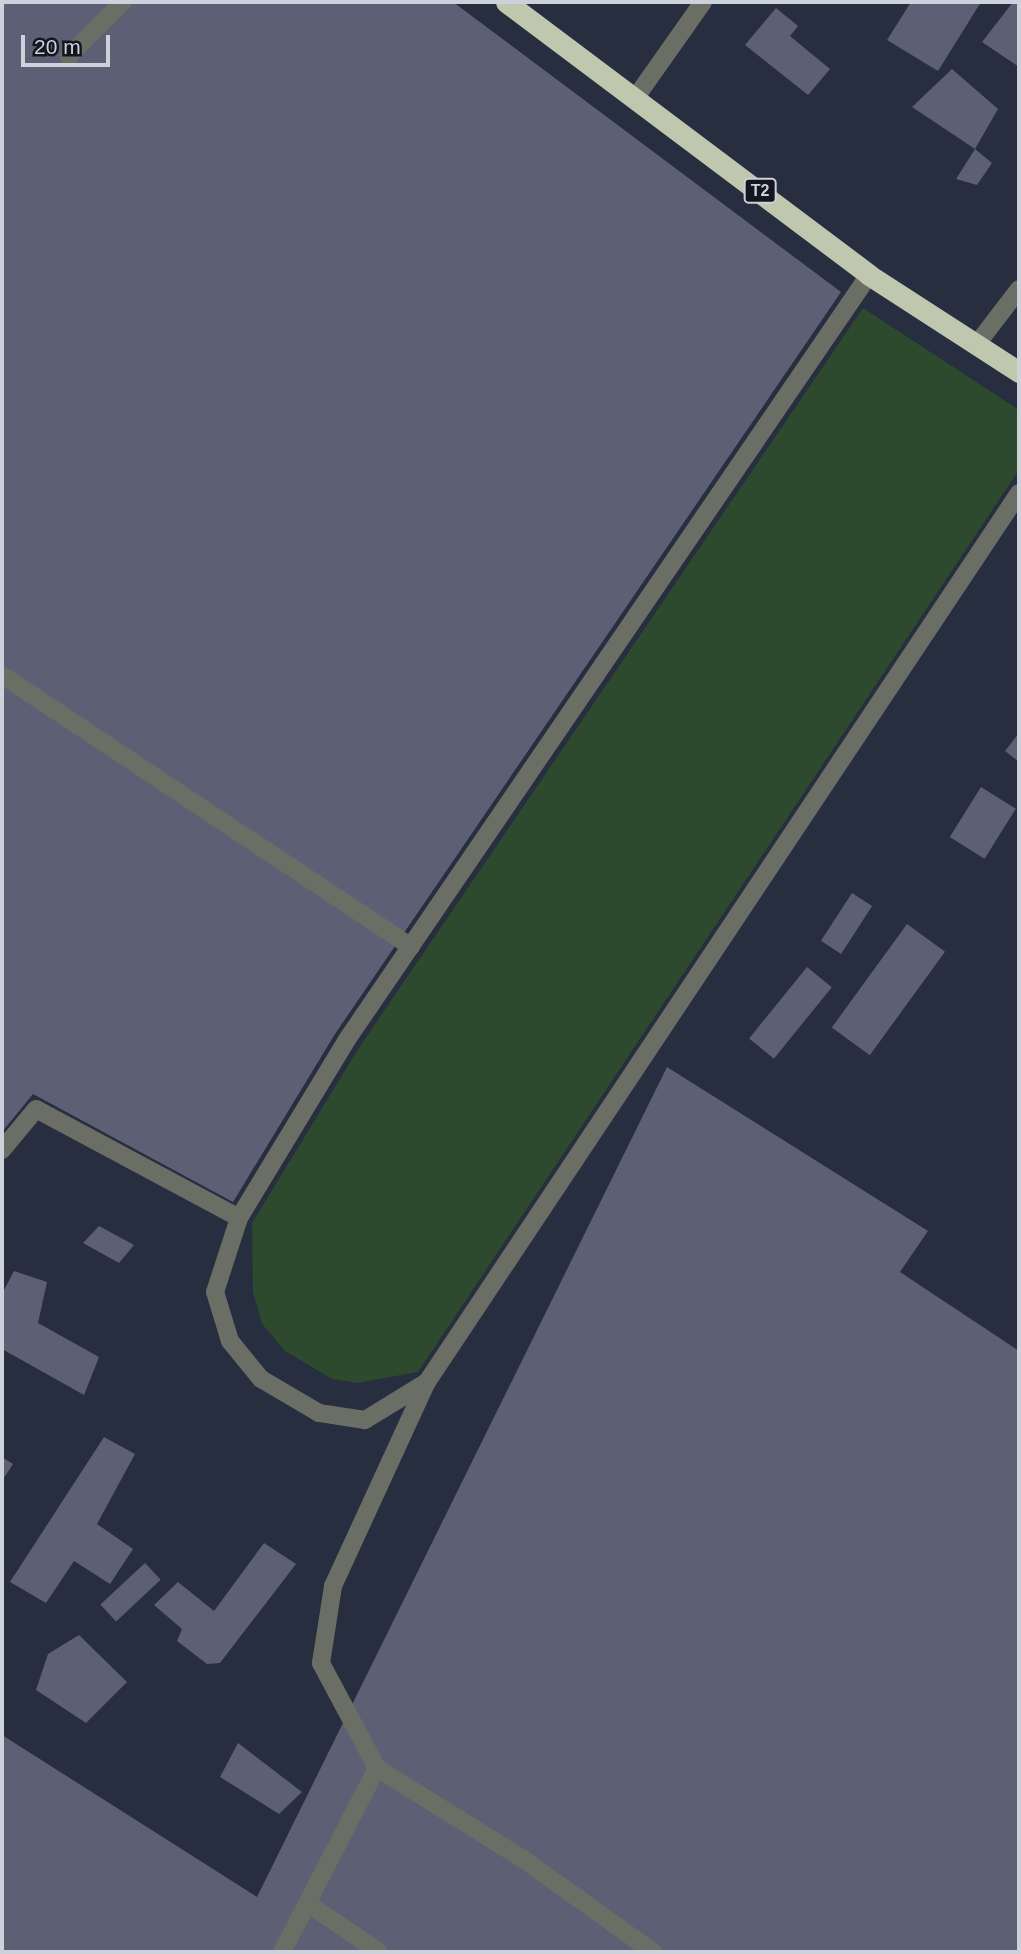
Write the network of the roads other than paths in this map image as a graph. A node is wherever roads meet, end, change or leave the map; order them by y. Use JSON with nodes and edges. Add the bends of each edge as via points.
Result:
{"nodes":[{"id":1,"x":123,"y":2,"type":"edge"},
{"id":2,"x":506,"y":2,"type":"edge"},
{"id":3,"x":703,"y":2,"type":"edge"},
{"id":4,"x":69,"y":56,"type":"dead end"},
{"id":5,"x":636,"y":97,"type":"junction"},
{"id":6,"x":869,"y":275,"type":"junction"},
{"id":7,"x":1019,"y":289,"type":"edge"},
{"id":8,"x":977,"y":344,"type":"junction"},
{"id":9,"x":1019,"y":372,"type":"edge"},
{"id":10,"x":1019,"y":494,"type":"edge"},
{"id":11,"x":2,"y":675,"type":"edge"},
{"id":12,"x":411,"y":947,"type":"junction"},
{"id":13,"x":2,"y":1150,"type":"edge"},
{"id":14,"x":239,"y":1218,"type":"junction"},
{"id":15,"x":428,"y":1382,"type":"junction"},
{"id":16,"x":377,"y":1768,"type":"junction"},
{"id":17,"x":310,"y":1905,"type":"junction"},
{"id":18,"x":282,"y":1952,"type":"edge"},
{"id":19,"x":379,"y":1952,"type":"edge"},
{"id":20,"x":653,"y":1952,"type":"edge"}],
"edges":[{"from":1,"to":4,"type":"street"},
{"from":2,"to":5,"type":"highway","number":"T2"},
{"from":3,"to":5,"type":"street"},
{"from":5,"to":6,"type":"highway","number":"T2"},
{"from":6,"to":8,"type":"highway","number":"T2"},
{"from":6,"to":12,"type":"street"},
{"from":7,"to":8,"type":"street"},
{"from":8,"to":9,"type":"highway","number":"T2"},
{"from":10,"to":15,"type":"street"},
{"from":11,"to":12,"type":"street"},
{"from":12,"to":14,"type":"street","via":[[346,1041]]},
{"from":13,"to":14,"type":"street","via":[[36,1109]]},
{"from":14,"to":15,"type":"street","via":[[215,1292],[230,1341],[261,1378],[319,1413],[365,1420]]},
{"from":15,"to":16,"type":"street","via":[[333,1586],[321,1663]]},
{"from":16,"to":17,"type":"street"},
{"from":16,"to":20,"type":"street","via":[[523,1859]]},
{"from":17,"to":18,"type":"street"},
{"from":17,"to":19,"type":"street"}]}
